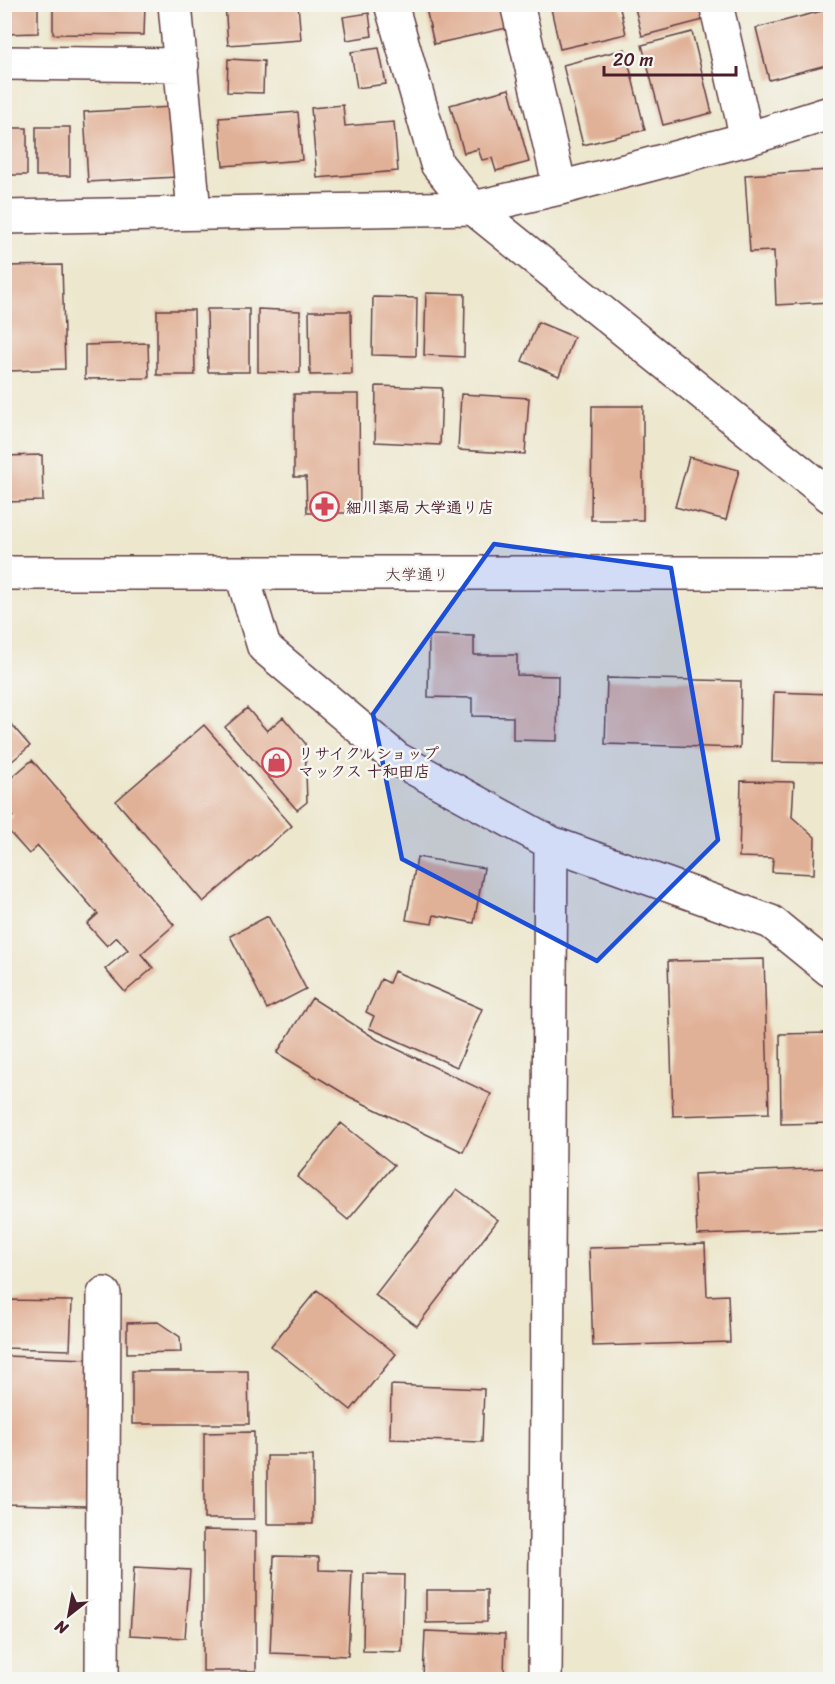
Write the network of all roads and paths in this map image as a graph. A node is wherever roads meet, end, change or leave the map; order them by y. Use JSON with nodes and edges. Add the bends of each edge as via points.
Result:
{"nodes":[{"id":1,"x":175,"y":4,"type":"edge"},
{"id":2,"x":391,"y":4,"type":"edge"},
{"id":3,"x":517,"y":4,"type":"edge"},
{"id":4,"x":716,"y":4,"type":"edge"},
{"id":5,"x":4,"y":63,"type":"edge"},
{"id":6,"x":183,"y":64,"type":"junction"},
{"id":7,"x":831,"y":113,"type":"edge"},
{"id":8,"x":747,"y":139,"type":"junction"},
{"id":9,"x":560,"y":189,"type":"junction"},
{"id":10,"x":473,"y":207,"type":"junction"},
{"id":11,"x":194,"y":212,"type":"junction"},
{"id":12,"x":4,"y":217,"type":"edge"},
{"id":13,"x":831,"y":496,"type":"edge"},
{"id":14,"x":4,"y":573,"type":"edge"},
{"id":15,"x":831,"y":573,"type":"edge"},
{"id":16,"x":242,"y":575,"type":"junction"},
{"id":17,"x":551,"y":843,"type":"junction"},
{"id":18,"x":831,"y":970,"type":"edge"},
{"id":19,"x":104,"y":1294,"type":"dead end"},
{"id":20,"x":102,"y":1680,"type":"edge"},
{"id":21,"x":545,"y":1680,"type":"edge"}],
"edges":[{"from":1,"to":6,"type":"street"},
{"from":2,"to":10,"type":"street","via":[[437,164]]},
{"from":3,"to":9,"type":"street"},
{"from":4,"to":8,"type":"street"},
{"from":5,"to":6,"type":"street"},
{"from":6,"to":11,"type":"street"},
{"from":7,"to":8,"type":"street"},
{"from":8,"to":9,"type":"street"},
{"from":9,"to":10,"type":"street"},
{"from":10,"to":11,"type":"street"},
{"from":10,"to":13,"type":"street"},
{"from":11,"to":12,"type":"street"},
{"from":14,"to":16,"type":"street","name":"大学通り"},
{"from":15,"to":16,"type":"street","name":"大学通り"},
{"from":16,"to":17,"type":"street","via":[[264,646],[397,759]]},
{"from":17,"to":18,"type":"street","via":[[771,922]]},
{"from":17,"to":21,"type":"street"},
{"from":19,"to":20,"type":"street"}]}
